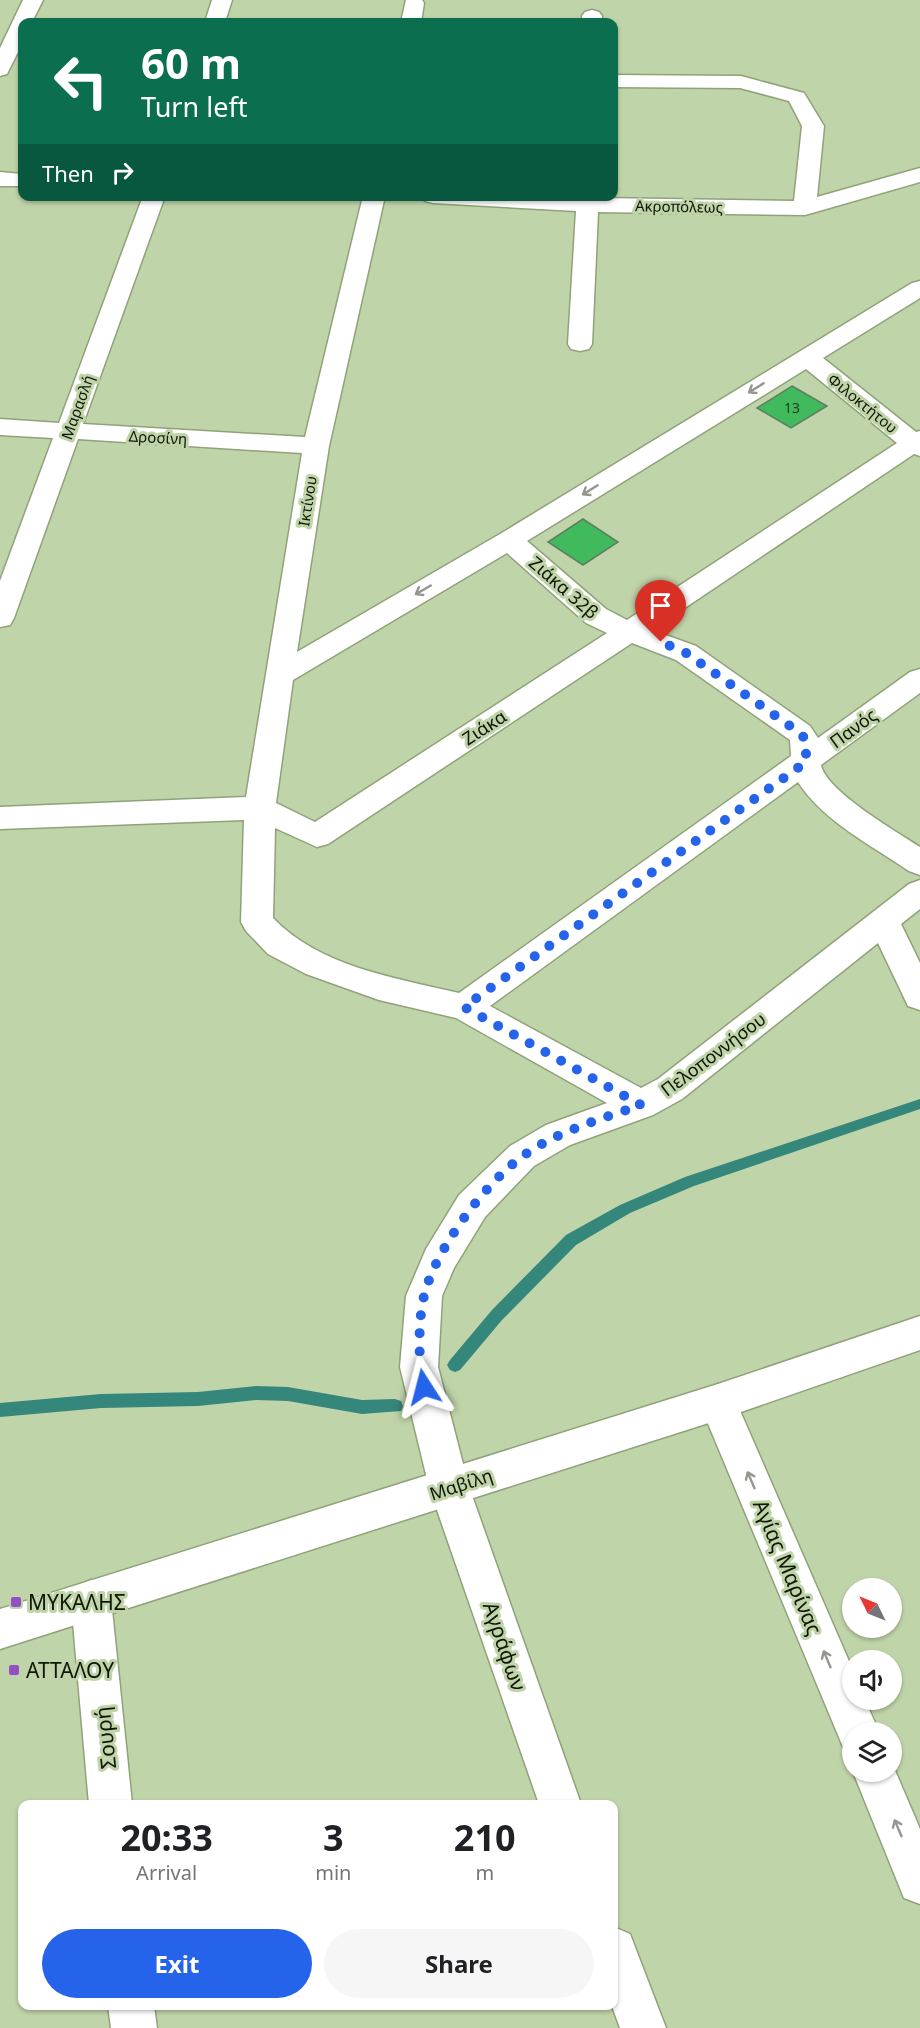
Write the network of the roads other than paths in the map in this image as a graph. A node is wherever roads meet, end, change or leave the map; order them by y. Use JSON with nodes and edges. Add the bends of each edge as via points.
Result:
{"nodes":[{"id":1,"x":33,"y":0,"type":"edge"},
{"id":2,"x":222,"y":0,"type":"edge"},
{"id":3,"x":414,"y":3,"type":"dead end"},
{"id":4,"x":25,"y":18,"type":"edge"},
{"id":5,"x":216,"y":18,"type":"edge"},
{"id":6,"x":412,"y":18,"type":"edge"},
{"id":7,"x":18,"y":32,"type":"edge"},
{"id":8,"x":0,"y":70,"type":"edge"},
{"id":9,"x":618,"y":81,"type":"edge"},
{"id":10,"x":920,"y":175,"type":"edge"},
{"id":11,"x":0,"y":179,"type":"edge"},
{"id":12,"x":18,"y":180,"type":"edge"},
{"id":13,"x":152,"y":201,"type":"edge"},
{"id":14,"x":373,"y":201,"type":"edge"},
{"id":15,"x":588,"y":201,"type":"edge"},
{"id":16,"x":805,"y":208,"type":"junction"},
{"id":17,"x":920,"y":288,"type":"edge"},
{"id":18,"x":580,"y":344,"type":"dead end"},
{"id":19,"x":806,"y":357,"type":"junction"},
{"id":20,"x":0,"y":427,"type":"edge"},
{"id":21,"x":69,"y":432,"type":"junction"},
{"id":22,"x":918,"y":443,"type":"edge"},
{"id":23,"x":316,"y":446,"type":"junction"},
{"id":24,"x":509,"y":540,"type":"junction"},
{"id":25,"x":0,"y":618,"type":"edge"},
{"id":26,"x":628,"y":632,"type":"junction"},
{"id":27,"x":279,"y":675,"type":"junction"},
{"id":28,"x":920,"y":679,"type":"edge"},
{"id":29,"x":806,"y":762,"type":"junction"},
{"id":30,"x":260,"y":808,"type":"junction"},
{"id":31,"x":0,"y":818,"type":"edge"},
{"id":32,"x":920,"y":863,"type":"edge"},
{"id":33,"x":920,"y":892,"type":"edge"},
{"id":34,"x":884,"y":921,"type":"junction"},
{"id":35,"x":920,"y":997,"type":"edge"},
{"id":36,"x":464,"y":1007,"type":"junction"},
{"id":37,"x":641,"y":1105,"type":"junction"},
{"id":38,"x":920,"y":1333,"type":"edge"},
{"id":39,"x":718,"y":1402,"type":"junction"},
{"id":40,"x":449,"y":1488,"type":"junction"},
{"id":41,"x":91,"y":1600,"type":"junction"},
{"id":42,"x":0,"y":1629,"type":"edge"},
{"id":43,"x":854,"y":1722,"type":"edge"},
{"id":44,"x":878,"y":1782,"type":"edge"},
{"id":45,"x":111,"y":1800,"type":"edge"},
{"id":46,"x":560,"y":1800,"type":"edge"},
{"id":47,"x":920,"y":1882,"type":"edge"},
{"id":48,"x":618,"y":1960,"type":"edge"},
{"id":49,"x":132,"y":2010,"type":"edge"},
{"id":50,"x":134,"y":2028,"type":"edge"},
{"id":51,"x":643,"y":2028,"type":"edge"}],
"edges":[{"from":1,"to":4,"type":"street"},
{"from":2,"to":5,"type":"street"},
{"from":3,"to":6,"type":"street"},
{"from":7,"to":8,"type":"street"},
{"from":9,"to":16,"type":"street","via":[[741,82],[797,97],[813,126]]},
{"from":10,"to":16,"type":"street","name":"Ακροπόλεως"},
{"from":11,"to":12,"type":"street"},
{"from":13,"to":21,"type":"street","name":"Μαρασλή"},
{"from":14,"to":23,"type":"street","name":"Ικτίνου"},
{"from":15,"to":16,"type":"street","name":"Ακροπόλεως"},
{"from":15,"to":18,"type":"street"},
{"from":17,"to":19,"type":"street"},
{"from":19,"to":22,"type":"street","name":"Φιλοκτήτου"},
{"from":19,"to":24,"type":"street","one_way":true},
{"from":20,"to":21,"type":"street","name":"Δροσίνη"},
{"from":21,"to":23,"type":"street","name":"Δροσίνη"},
{"from":21,"to":25,"type":"street","name":"Μαρασλή"},
{"from":22,"to":26,"type":"street","name":"Ζιάκα"},
{"from":23,"to":27,"type":"street","name":"Ικτίνου"},
{"from":24,"to":26,"type":"street","name":"Ζιάκα 32β","via":[[596,616]]},
{"from":24,"to":27,"type":"street","one_way":true},
{"from":26,"to":29,"type":"street","name":"Ζιάκα 32β","via":[[686,653],[800,733],[806,740]]},
{"from":26,"to":30,"type":"street","name":"Ζιάκα","via":[[317,836]]},
{"from":27,"to":30,"type":"street","name":"Ικτίνου"},
{"from":28,"to":29,"type":"street","name":"Πανός"},
{"from":29,"to":32,"type":"street","name":"Ζιάκα 32β","via":[[808,774],[825,795]]},
{"from":29,"to":36,"type":"street","name":"Πανός"},
{"from":30,"to":31,"type":"street","name":"Ζιάκα"},
{"from":30,"to":36,"type":"street","name":"Ικτίνου","via":[[257,922],[279,945],[317,965],[379,987]]},
{"from":33,"to":34,"type":"street","name":"Πελοποννήσου"},
{"from":34,"to":35,"type":"street"},
{"from":34,"to":37,"type":"street","name":"Πελοποννήσου","via":[[678,1083]]},
{"from":36,"to":37,"type":"street","name":"Ικτίνου"},
{"from":37,"to":40,"type":"street","name":"Πελοποννήσου","via":[[558,1136],[522,1156],[472,1206],[439,1260],[424,1296],[419,1367]]},
{"from":38,"to":39,"type":"street","name":"Μαβίλη"},
{"from":39,"to":40,"type":"street","name":"Μαβίλη"},
{"from":43,"to":39,"type":"street","name":"Αγίας Μαρίνας","one_way":true},
{"from":40,"to":41,"type":"street","name":"Μαβίλη"},
{"from":40,"to":46,"type":"street","name":"Αγράφων"},
{"from":41,"to":42,"type":"street","name":"Μαβίλη"},
{"from":41,"to":45,"type":"street","name":"Σουρή"},
{"from":47,"to":44,"type":"street","one_way":true},
{"from":48,"to":51,"type":"street"},
{"from":49,"to":50,"type":"street"}]}
